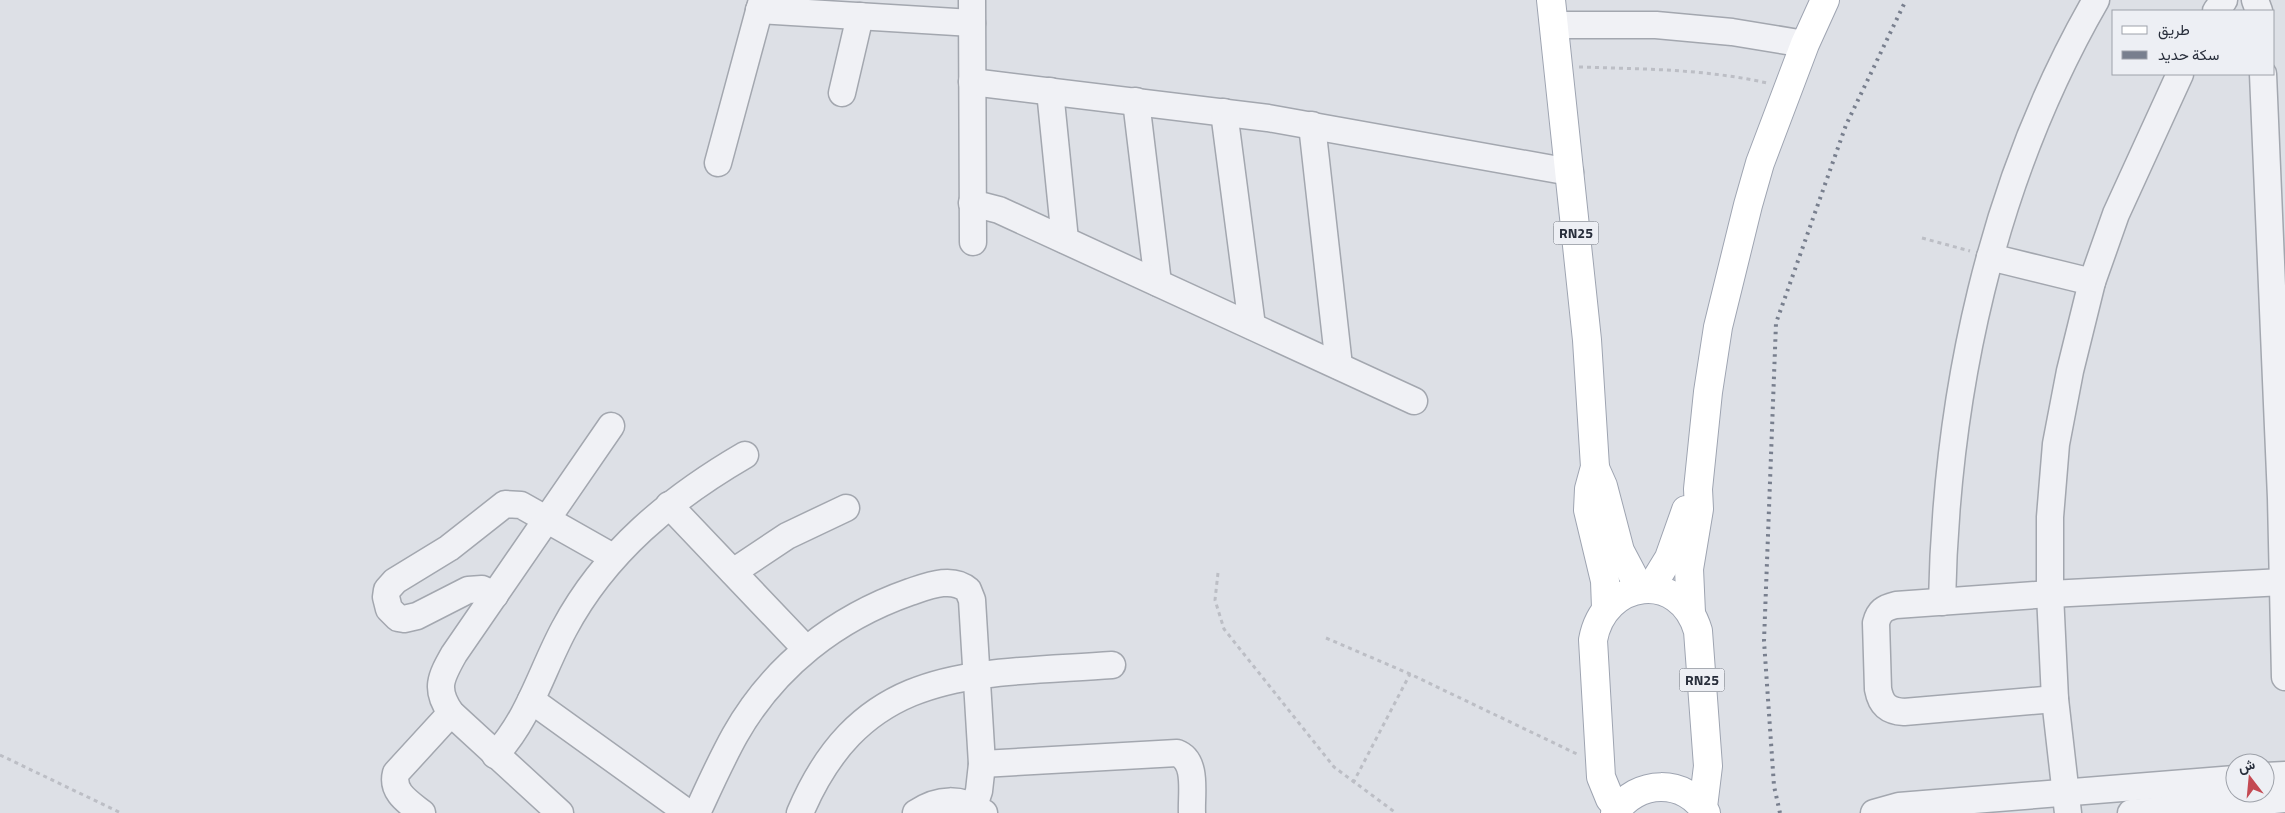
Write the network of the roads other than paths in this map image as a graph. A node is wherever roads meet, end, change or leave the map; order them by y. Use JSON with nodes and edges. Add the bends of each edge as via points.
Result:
{"nodes":[{"id":1,"x":1825,"y":0,"type":"edge"},
{"id":2,"x":2096,"y":0,"type":"edge"},
{"id":3,"x":761,"y":5,"type":"edge"},
{"id":4,"x":972,"y":11,"type":"edge"},
{"id":5,"x":1552,"y":13,"type":"edge"},
{"id":6,"x":860,"y":16,"type":"junction"},
{"id":7,"x":1805,"y":44,"type":"junction"},
{"id":8,"x":2180,"y":75,"type":"edge"},
{"id":9,"x":2263,"y":75,"type":"edge"},
{"id":10,"x":972,"y":82,"type":"junction"},
{"id":11,"x":1050,"y":91,"type":"junction"},
{"id":12,"x":842,"y":93,"type":"dead end"},
{"id":13,"x":1136,"y":101,"type":"junction"},
{"id":14,"x":1224,"y":112,"type":"junction"},
{"id":15,"x":1312,"y":126,"type":"junction"},
{"id":16,"x":718,"y":163,"type":"dead end"},
{"id":17,"x":1570,"y":172,"type":"junction"},
{"id":18,"x":972,"y":203,"type":"junction"},
{"id":19,"x":1065,"y":240,"type":"junction"},
{"id":20,"x":972,"y":242,"type":"dead end"},
{"id":21,"x":1990,"y":257,"type":"junction"},
{"id":22,"x":2092,"y":282,"type":"junction"},
{"id":23,"x":1158,"y":283,"type":"junction"},
{"id":24,"x":1252,"y":326,"type":"junction"},
{"id":25,"x":1339,"y":366,"type":"junction"},
{"id":26,"x":1414,"y":401,"type":"dead end"},
{"id":27,"x":610,"y":426,"type":"dead end"},
{"id":28,"x":745,"y":455,"type":"dead end"},
{"id":29,"x":1594,"y":467,"type":"junction"},
{"id":30,"x":1698,"y":489,"type":"junction"},
{"id":31,"x":669,"y":504,"type":"junction"},
{"id":32,"x":846,"y":508,"type":"dead end"},
{"id":33,"x":546,"y":520,"type":"junction"},
{"id":34,"x":614,"y":557,"type":"junction"},
{"id":35,"x":733,"y":572,"type":"junction"},
{"id":36,"x":2283,"y":582,"type":"junction"},
{"id":37,"x":1645,"y":589,"type":"junction"},
{"id":38,"x":2050,"y":594,"type":"junction"},
{"id":39,"x":495,"y":595,"type":"junction"},
{"id":40,"x":1942,"y":602,"type":"junction"},
{"id":41,"x":1606,"y":608,"type":"junction"},
{"id":42,"x":1691,"y":613,"type":"junction"},
{"id":43,"x":806,"y":649,"type":"junction"},
{"id":44,"x":1112,"y":665,"type":"dead end"},
{"id":45,"x":976,"y":675,"type":"junction"},
{"id":46,"x":2285,"y":678,"type":"edge"},
{"id":47,"x":531,"y":700,"type":"junction"},
{"id":48,"x":2055,"y":700,"type":"junction"},
{"id":49,"x":451,"y":713,"type":"junction"},
{"id":50,"x":495,"y":755,"type":"junction"},
{"id":51,"x":982,"y":764,"type":"junction"},
{"id":52,"x":2225,"y":780,"type":"edge"},
{"id":53,"x":2285,"y":799,"type":"edge"},
{"id":54,"x":2066,"y":803,"type":"edge"},
{"id":55,"x":979,"y":809,"type":"edge"},
{"id":56,"x":1705,"y":810,"type":"edge"},
{"id":57,"x":1616,"y":812,"type":"edge"},
{"id":58,"x":422,"y":813,"type":"edge"},
{"id":59,"x":560,"y":813,"type":"edge"},
{"id":60,"x":688,"y":813,"type":"edge"},
{"id":61,"x":697,"y":813,"type":"edge"},
{"id":62,"x":800,"y":813,"type":"edge"},
{"id":63,"x":916,"y":813,"type":"edge"},
{"id":64,"x":1192,"y":813,"type":"edge"},
{"id":65,"x":1874,"y":813,"type":"edge"},
{"id":66,"x":2131,"y":813,"type":"edge"}],
"edges":[{"from":1,"to":7,"type":"main road"},
{"from":2,"to":21,"type":"street","via":[[2045,103]]},
{"from":3,"to":6,"type":"street"},
{"from":3,"to":16,"type":"street"},
{"from":4,"to":6,"type":"street"},
{"from":4,"to":10,"type":"street"},
{"from":5,"to":7,"type":"street","via":[[1732,32]]},
{"from":5,"to":17,"type":"main road","number":"RN25"},
{"from":6,"to":12,"type":"street"},
{"from":7,"to":30,"type":"main road","via":[[1748,205],[1720,318]]},
{"from":8,"to":22,"type":"street","via":[[2116,214]]},
{"from":9,"to":36,"type":"street"},
{"from":10,"to":11,"type":"street"},
{"from":10,"to":18,"type":"street"},
{"from":11,"to":13,"type":"street"},
{"from":11,"to":19,"type":"street"},
{"from":13,"to":14,"type":"street"},
{"from":13,"to":23,"type":"street"},
{"from":14,"to":15,"type":"street"},
{"from":14,"to":24,"type":"street"},
{"from":15,"to":17,"type":"street"},
{"from":15,"to":25,"type":"street"},
{"from":17,"to":29,"type":"main road","number":"RN25","via":[[1587,340]]},
{"from":18,"to":19,"type":"street","via":[[999,210]]},
{"from":18,"to":20,"type":"street"},
{"from":19,"to":23,"type":"street"},
{"from":21,"to":22,"type":"street"},
{"from":21,"to":40,"type":"street","via":[[1971,335],[1954,429],[1944,535]]},
{"from":22,"to":38,"type":"street","via":[[2056,444],[2050,518]]},
{"from":23,"to":24,"type":"street"},
{"from":24,"to":25,"type":"street"},
{"from":25,"to":26,"type":"street"},
{"from":27,"to":33,"type":"street"},
{"from":28,"to":31,"type":"street"},
{"from":29,"to":37,"type":"main road","number":"RN25","via":[[1604,486],[1620,551]]},
{"from":29,"to":41,"type":"main road","number":"RN25","via":[[1588,510],[1605,581]]},
{"from":30,"to":37,"type":"main road","via":[[1688,505],[1669,558]]},
{"from":30,"to":42,"type":"main road","via":[[1699,509],[1688,580]]},
{"from":31,"to":34,"type":"street"},
{"from":31,"to":35,"type":"street"},
{"from":32,"to":35,"type":"street","via":[[787,536]]},
{"from":33,"to":34,"type":"street"},
{"from":33,"to":39,"type":"street"},
{"from":33,"to":39,"type":"street","via":[[516,504],[500,507],[449,548],[395,581],[386,597],[389,609],[404,619],[417,616],[468,590],[482,589]]},
{"from":34,"to":47,"type":"street","via":[[564,627]]},
{"from":35,"to":43,"type":"street"},
{"from":36,"to":38,"type":"street"},
{"from":36,"to":46,"type":"street"},
{"from":37,"to":41,"type":"main road","number":"RN25","via":[[1622,596]]},
{"from":37,"to":42,"type":"main road","via":[[1669,594]]},
{"from":38,"to":40,"type":"street"},
{"from":38,"to":48,"type":"street"},
{"from":39,"to":49,"type":"street","via":[[454,654],[442,680],[440,690]]},
{"from":40,"to":48,"type":"street","via":[[1888,607],[1878,615],[1878,689],[1885,706],[1892,711],[1904,712]]},
{"from":41,"to":57,"type":"main road","number":"RN25","via":[[1595,628],[1593,640],[1600,765],[1605,789]]},
{"from":42,"to":56,"type":"main road","number":"RN25","via":[[1698,631],[1707,752]]},
{"from":43,"to":45,"type":"street","via":[[845,622],[890,599],[953,582],[963,586],[971,595]]},
{"from":43,"to":61,"type":"street","via":[[769,686],[751,710],[735,735]]},
{"from":44,"to":45,"type":"street"},
{"from":45,"to":51,"type":"street"},
{"from":45,"to":62,"type":"street","via":[[942,681],[910,692],[880,709],[852,731],[829,757],[810,788]]},
{"from":47,"to":50,"type":"street","via":[[517,729]]},
{"from":47,"to":60,"type":"street"},
{"from":48,"to":54,"type":"street"},
{"from":49,"to":50,"type":"street"},
{"from":49,"to":58,"type":"street","via":[[396,772],[394,785],[398,792]]},
{"from":50,"to":59,"type":"street"},
{"from":51,"to":55,"type":"street"},
{"from":51,"to":64,"type":"street","via":[[1178,753],[1191,767]]},
{"from":52,"to":54,"type":"street"},
{"from":53,"to":66,"type":"street"},
{"from":54,"to":65,"type":"street","via":[[1899,806]]},
{"from":55,"to":63,"type":"street","via":[[958,801],[942,801]]},
{"from":56,"to":57,"type":"main road","number":"RN25","via":[[1689,794],[1661,787],[1633,795]]}]}
